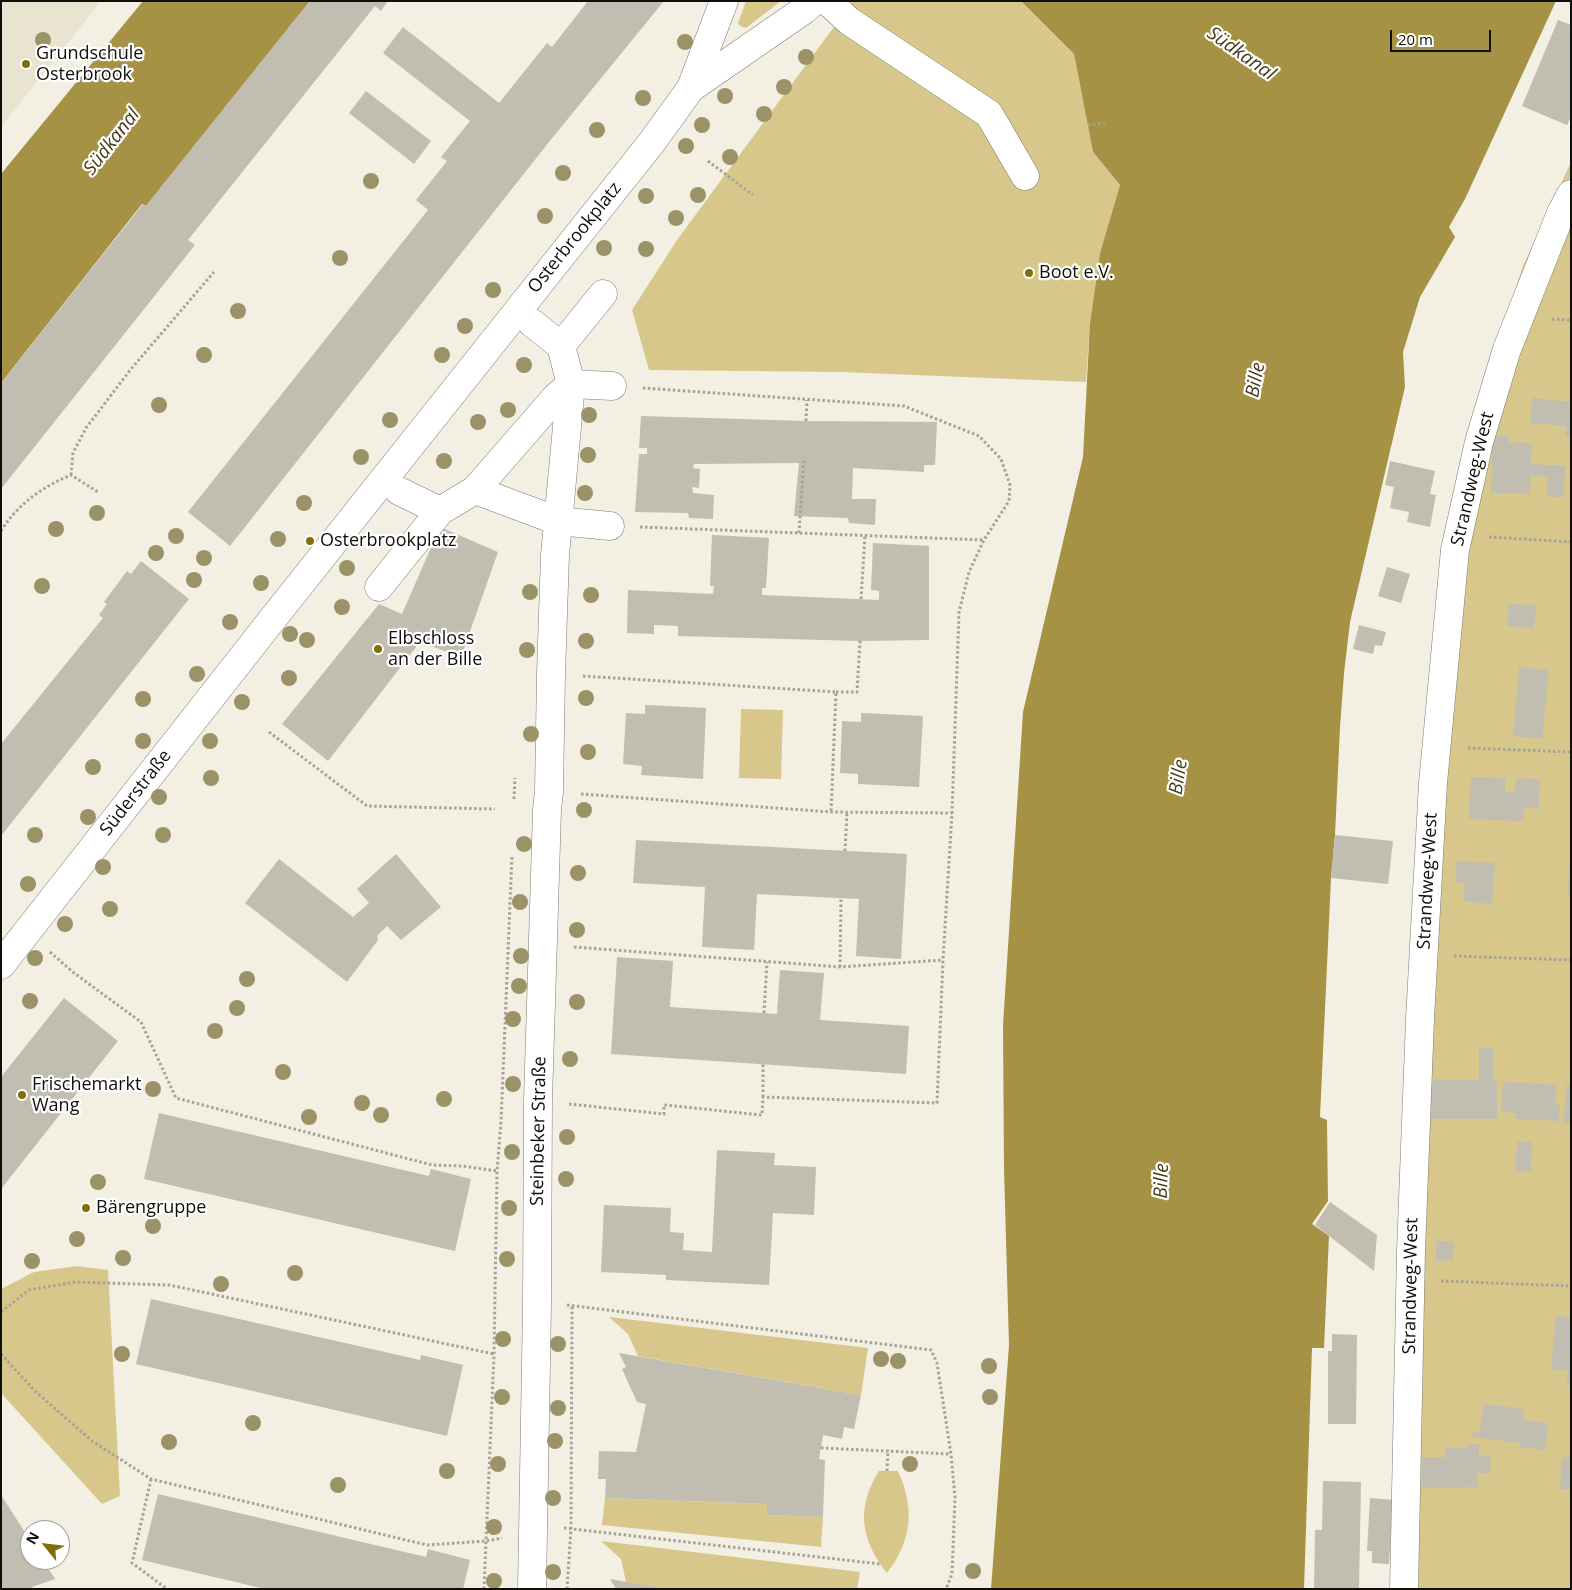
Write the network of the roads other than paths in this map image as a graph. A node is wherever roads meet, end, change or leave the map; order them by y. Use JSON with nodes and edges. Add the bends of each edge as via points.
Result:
{"nodes":[{"id":1,"x":724,"y":1,"type":"edge"},
{"id":2,"x":814,"y":1,"type":"edge"},
{"id":3,"x":827,"y":1,"type":"edge"},
{"id":4,"x":691,"y":88,"type":"junction"},
{"id":5,"x":1025,"y":176,"type":"dead end"},
{"id":6,"x":1571,"y":194,"type":"edge"},
{"id":7,"x":603,"y":294,"type":"dead end"},
{"id":8,"x":532,"y":323,"type":"dead end"},
{"id":9,"x":561,"y":346,"type":"junction"},
{"id":10,"x":571,"y":384,"type":"junction"},
{"id":11,"x":612,"y":386,"type":"road end"},
{"id":12,"x":475,"y":490,"type":"junction"},
{"id":13,"x":399,"y":491,"type":"dead end"},
{"id":14,"x":440,"y":511,"type":"junction"},
{"id":15,"x":558,"y":521,"type":"junction"},
{"id":16,"x":610,"y":526,"type":"road end"},
{"id":17,"x":379,"y":587,"type":"dead end"},
{"id":18,"x":270,"y":620,"type":"joint"},
{"id":19,"x":1,"y":965,"type":"edge"},
{"id":20,"x":532,"y":1589,"type":"edge"},
{"id":21,"x":1404,"y":1589,"type":"edge"}],
"edges":[{"from":1,"to":4,"type":"street","name":"Osterbrookplatz"},
{"from":2,"to":4,"type":"street","name":"Osterbrookplatz"},
{"from":3,"to":5,"type":"street","via":[[849,21],[989,114]]},
{"from":4,"to":18,"type":"street","name":"Osterbrookplatz","via":[[652,142]]},
{"from":6,"to":21,"type":"street","name":"Strandweg-West","via":[[1507,349],[1479,442],[1456,550],[1433,784],[1424,955],[1411,1280]]},
{"from":7,"to":9,"type":"street"},
{"from":8,"to":9,"type":"street"},
{"from":9,"to":10,"type":"street"},
{"from":10,"to":11,"type":"street"},
{"from":10,"to":12,"type":"street"},
{"from":10,"to":15,"type":"street"},
{"from":12,"to":14,"type":"street"},
{"from":12,"to":15,"type":"street"},
{"from":13,"to":14,"type":"street"},
{"from":14,"to":17,"type":"street"},
{"from":15,"to":16,"type":"street"},
{"from":15,"to":20,"type":"street","name":"Steinbeker Straße","via":[[538,1100],[538,1305]]},
{"from":18,"to":19,"type":"street","name":"Süderstraße"}]}
